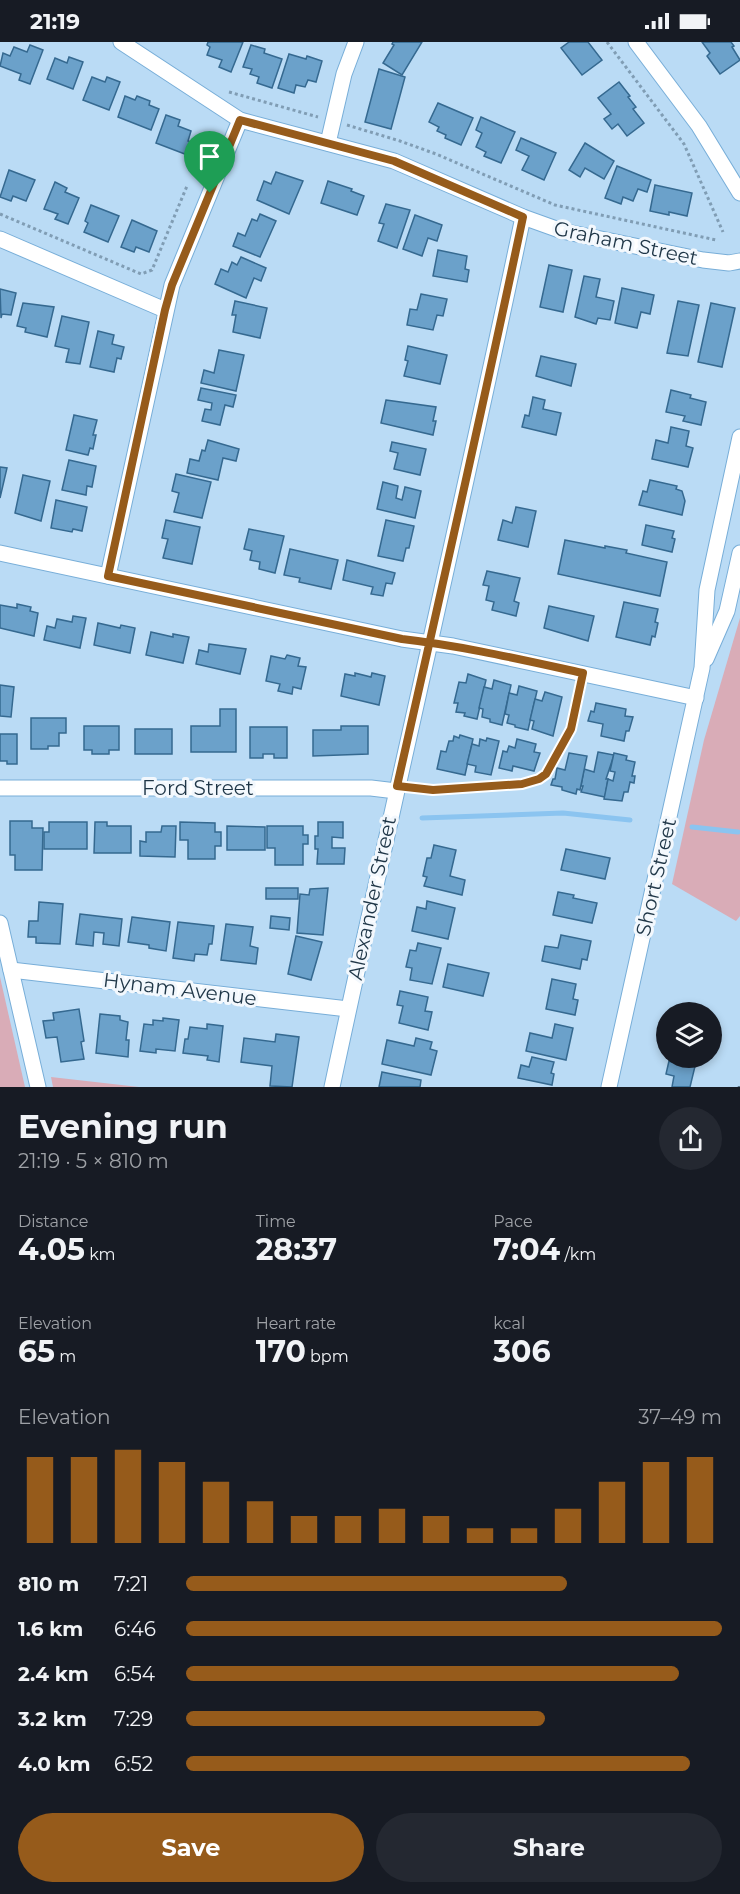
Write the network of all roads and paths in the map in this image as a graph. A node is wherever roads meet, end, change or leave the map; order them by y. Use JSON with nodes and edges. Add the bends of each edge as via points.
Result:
{"nodes":[{"id":1,"x":121,"y":42,"type":"edge"},
{"id":2,"x":356,"y":42,"type":"edge"},
{"id":3,"x":607,"y":42,"type":"edge"},
{"id":4,"x":636,"y":42,"type":"edge"},
{"id":5,"x":224,"y":91,"type":"dead end"},
{"id":6,"x":323,"y":118,"type":"dead end"},
{"id":7,"x":240,"y":120,"type":"junction"},
{"id":8,"x":341,"y":124,"type":"dead end"},
{"id":9,"x":328,"y":143,"type":"junction"},
{"id":10,"x":187,"y":186,"type":"dead end"},
{"id":11,"x":740,"y":193,"type":"edge"},
{"id":12,"x":0,"y":214,"type":"edge"},
{"id":13,"x":523,"y":217,"type":"junction"},
{"id":14,"x":723,"y":232,"type":"dead end"},
{"id":15,"x":0,"y":239,"type":"edge"},
{"id":16,"x":717,"y":240,"type":"dead end"},
{"id":17,"x":740,"y":261,"type":"edge"},
{"id":18,"x":165,"y":310,"type":"junction"},
{"id":19,"x":740,"y":437,"type":"edge"},
{"id":20,"x":736,"y":474,"type":"edge"},
{"id":21,"x":0,"y":553,"type":"edge"},
{"id":22,"x":740,"y":553,"type":"edge"},
{"id":23,"x":108,"y":576,"type":"junction"},
{"id":24,"x":430,"y":642,"type":"junction"},
{"id":25,"x":702,"y":668,"type":"junction"},
{"id":26,"x":583,"y":673,"type":"junction"},
{"id":27,"x":696,"y":699,"type":"junction"},
{"id":28,"x":0,"y":788,"type":"edge"},
{"id":29,"x":396,"y":789,"type":"junction"},
{"id":30,"x":0,"y":923,"type":"edge"},
{"id":31,"x":11,"y":970,"type":"junction"},
{"id":32,"x":348,"y":1009,"type":"junction"},
{"id":33,"x":38,"y":1087,"type":"edge"},
{"id":34,"x":332,"y":1087,"type":"edge"},
{"id":35,"x":609,"y":1087,"type":"edge"}],
"edges":[{"from":1,"to":7,"type":"street","name":"Graham Street"},
{"from":2,"to":9,"type":"street","via":[[344,74]]},
{"from":3,"to":14,"type":"path","via":[[684,144]]},
{"from":4,"to":11,"type":"street","via":[[699,126]]},
{"from":5,"to":6,"type":"path"},
{"from":7,"to":9,"type":"street","name":"Graham Street"},
{"from":7,"to":18,"type":"street"},
{"from":8,"to":16,"type":"path","via":[[418,147],[555,205]]},
{"from":9,"to":13,"type":"street","name":"Graham Street","via":[[394,161]]},
{"from":10,"to":12,"type":"path","via":[[152,270],[141,274]]},
{"from":13,"to":17,"type":"street","name":"Graham Street","via":[[562,231],[703,260]]},
{"from":13,"to":24,"type":"street","name":"Alexander Street"},
{"from":15,"to":18,"type":"street"},
{"from":18,"to":23,"type":"street"},
{"from":19,"to":20,"type":"street","name":"Short Street"},
{"from":20,"to":25,"type":"street","name":"Short Street","via":[[707,590]]},
{"from":21,"to":23,"type":"street"},
{"from":22,"to":25,"type":"street","name":"Short Street","via":[[726,612]]},
{"from":23,"to":24,"type":"street"},
{"from":24,"to":26,"type":"street"},
{"from":24,"to":29,"type":"street","name":"Alexander Street"},
{"from":25,"to":27,"type":"street","name":"Short Street"},
{"from":26,"to":27,"type":"street"},
{"from":26,"to":29,"type":"lane","via":[[571,729],[546,774],[539,779],[522,784]]},
{"from":27,"to":35,"type":"street","name":"Short Street"},
{"from":28,"to":29,"type":"street","name":"Ford Street"},
{"from":29,"to":32,"type":"street","name":"Alexander Street"},
{"from":30,"to":31,"type":"street"},
{"from":31,"to":32,"type":"street","name":"Hynam Avenue"},
{"from":31,"to":33,"type":"street"},
{"from":32,"to":34,"type":"street","name":"Alexander Street"}]}
